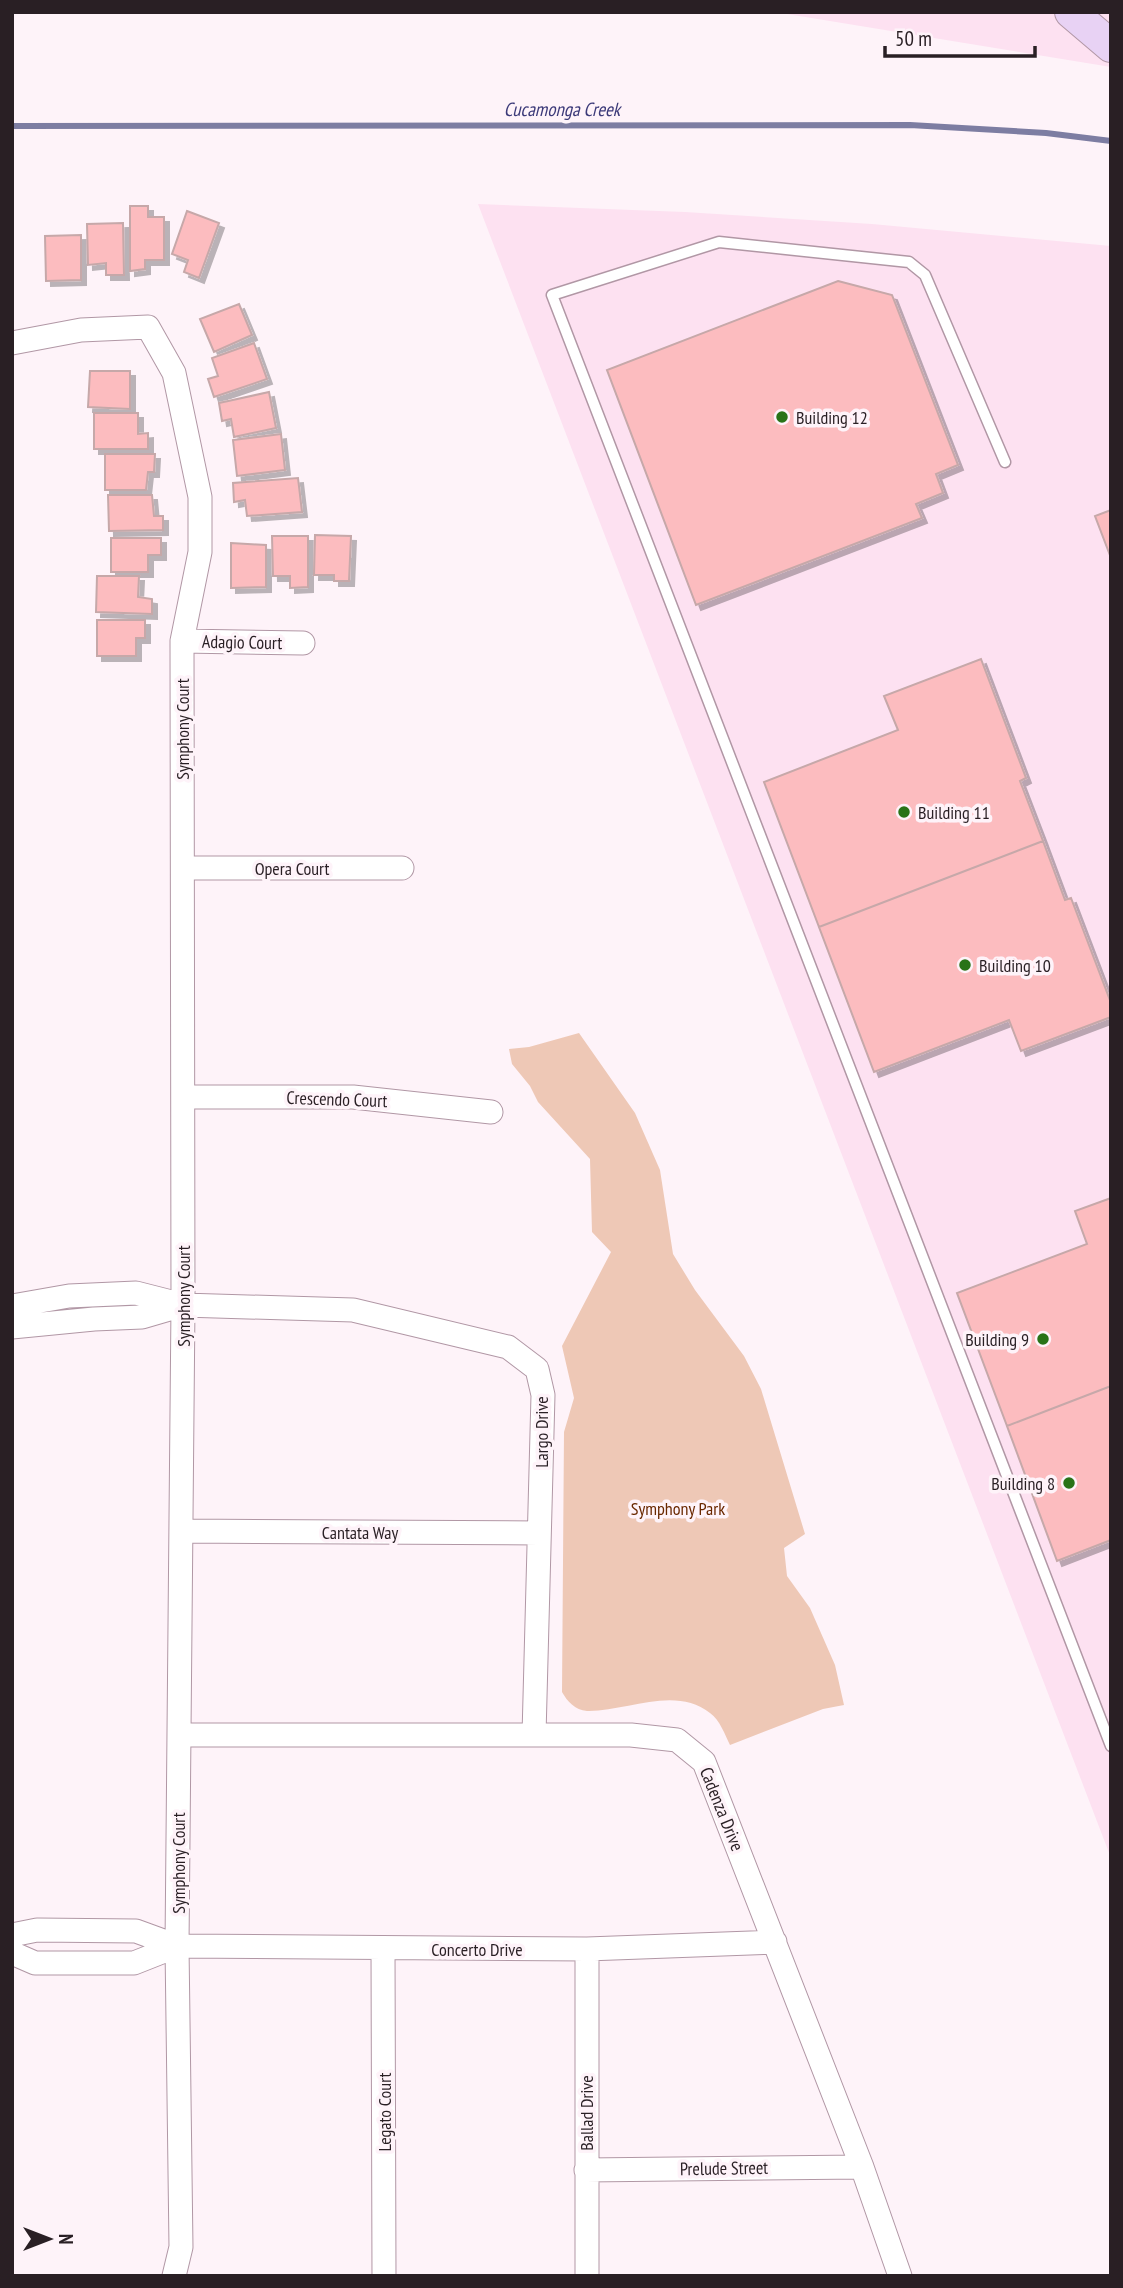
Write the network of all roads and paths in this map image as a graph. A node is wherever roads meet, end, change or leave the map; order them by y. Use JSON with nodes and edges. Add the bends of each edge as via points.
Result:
{"nodes":[{"id":1,"x":1071,"y":12,"type":"edge"},
{"id":2,"x":1111,"y":46,"type":"edge"},
{"id":3,"x":12,"y":343,"type":"edge"},
{"id":4,"x":1005,"y":463,"type":"dead end"},
{"id":5,"x":182,"y":641,"type":"junction"},
{"id":6,"x":303,"y":643,"type":"dead end"},
{"id":7,"x":183,"y":868,"type":"junction"},
{"id":8,"x":402,"y":868,"type":"dead end"},
{"id":9,"x":183,"y":1097,"type":"junction"},
{"id":10,"x":491,"y":1112,"type":"dead end"},
{"id":11,"x":183,"y":1305,"type":"junction"},
{"id":12,"x":12,"y":1306,"type":"edge"},
{"id":13,"x":12,"y":1327,"type":"edge"},
{"id":14,"x":181,"y":1531,"type":"junction"},
{"id":15,"x":539,"y":1533,"type":"junction"},
{"id":16,"x":179,"y":1735,"type":"junction"},
{"id":17,"x":534,"y":1735,"type":"junction"},
{"id":18,"x":1111,"y":1746,"type":"edge"},
{"id":19,"x":12,"y":1936,"type":"edge"},
{"id":20,"x":775,"y":1942,"type":"junction"},
{"id":21,"x":177,"y":1946,"type":"junction"},
{"id":22,"x":383,"y":1948,"type":"junction"},
{"id":23,"x":587,"y":1949,"type":"junction"},
{"id":24,"x":12,"y":1953,"type":"edge"},
{"id":25,"x":862,"y":2167,"type":"junction"},
{"id":26,"x":586,"y":2170,"type":"junction"},
{"id":27,"x":174,"y":2276,"type":"edge"},
{"id":28,"x":384,"y":2276,"type":"edge"},
{"id":29,"x":587,"y":2276,"type":"edge"},
{"id":30,"x":900,"y":2276,"type":"edge"}],
"edges":[{"from":1,"to":2,"type":"main road"},
{"from":3,"to":5,"type":"street","name":"Symphony Court","via":[[81,330],[148,327],[174,373],[200,497],[200,552]]},
{"from":4,"to":18,"type":"lane","via":[[925,275],[909,262],[719,242],[552,295]]},
{"from":5,"to":6,"type":"street","name":"Adagio Court"},
{"from":5,"to":7,"type":"street","name":"Symphony Court"},
{"from":7,"to":8,"type":"street","name":"Opera Court"},
{"from":7,"to":9,"type":"street","name":"Symphony Court"},
{"from":9,"to":10,"type":"street","name":"Crescendo Court","via":[[354,1097]]},
{"from":9,"to":11,"type":"street","name":"Symphony Court"},
{"from":11,"to":12,"type":"street","name":"Largo Drive","via":[[136,1293],[69,1296]]},
{"from":11,"to":13,"type":"street","name":"Largo Drive","via":[[142,1317]]},
{"from":11,"to":14,"type":"street","name":"Symphony Court"},
{"from":11,"to":15,"type":"street","name":"Largo Drive","via":[[354,1310],[508,1347],[537,1369],[543,1395]]},
{"from":14,"to":15,"type":"street","name":"Cantata Way"},
{"from":14,"to":16,"type":"street","name":"Symphony Court"},
{"from":15,"to":17,"type":"street","name":"Largo Drive"},
{"from":16,"to":17,"type":"street","name":"Cadenza Drive"},
{"from":16,"to":21,"type":"street","name":"Symphony Court"},
{"from":17,"to":20,"type":"street","name":"Cadenza Drive","via":[[677,1740],[704,1762]]},
{"from":19,"to":21,"type":"street","name":"Concerto Drive","via":[[37,1930],[136,1931]]},
{"from":20,"to":23,"type":"street","name":"Concerto Drive"},
{"from":20,"to":25,"type":"street","name":"Cadenza Drive"},
{"from":21,"to":22,"type":"street","name":"Concerto Drive"},
{"from":21,"to":24,"type":"street","name":"Concerto Drive","via":[[134,1963],[35,1963]]},
{"from":21,"to":27,"type":"street","name":"Symphony Court","via":[[180,2247]]},
{"from":22,"to":23,"type":"street","name":"Concerto Drive"},
{"from":22,"to":28,"type":"street","name":"Legato Court"},
{"from":23,"to":26,"type":"street","name":"Ballad Drive"},
{"from":25,"to":26,"type":"street","name":"Prelude Street"},
{"from":25,"to":30,"type":"street","name":"Cadenza Drive"},
{"from":26,"to":29,"type":"street","name":"Ballad Drive"}]}
